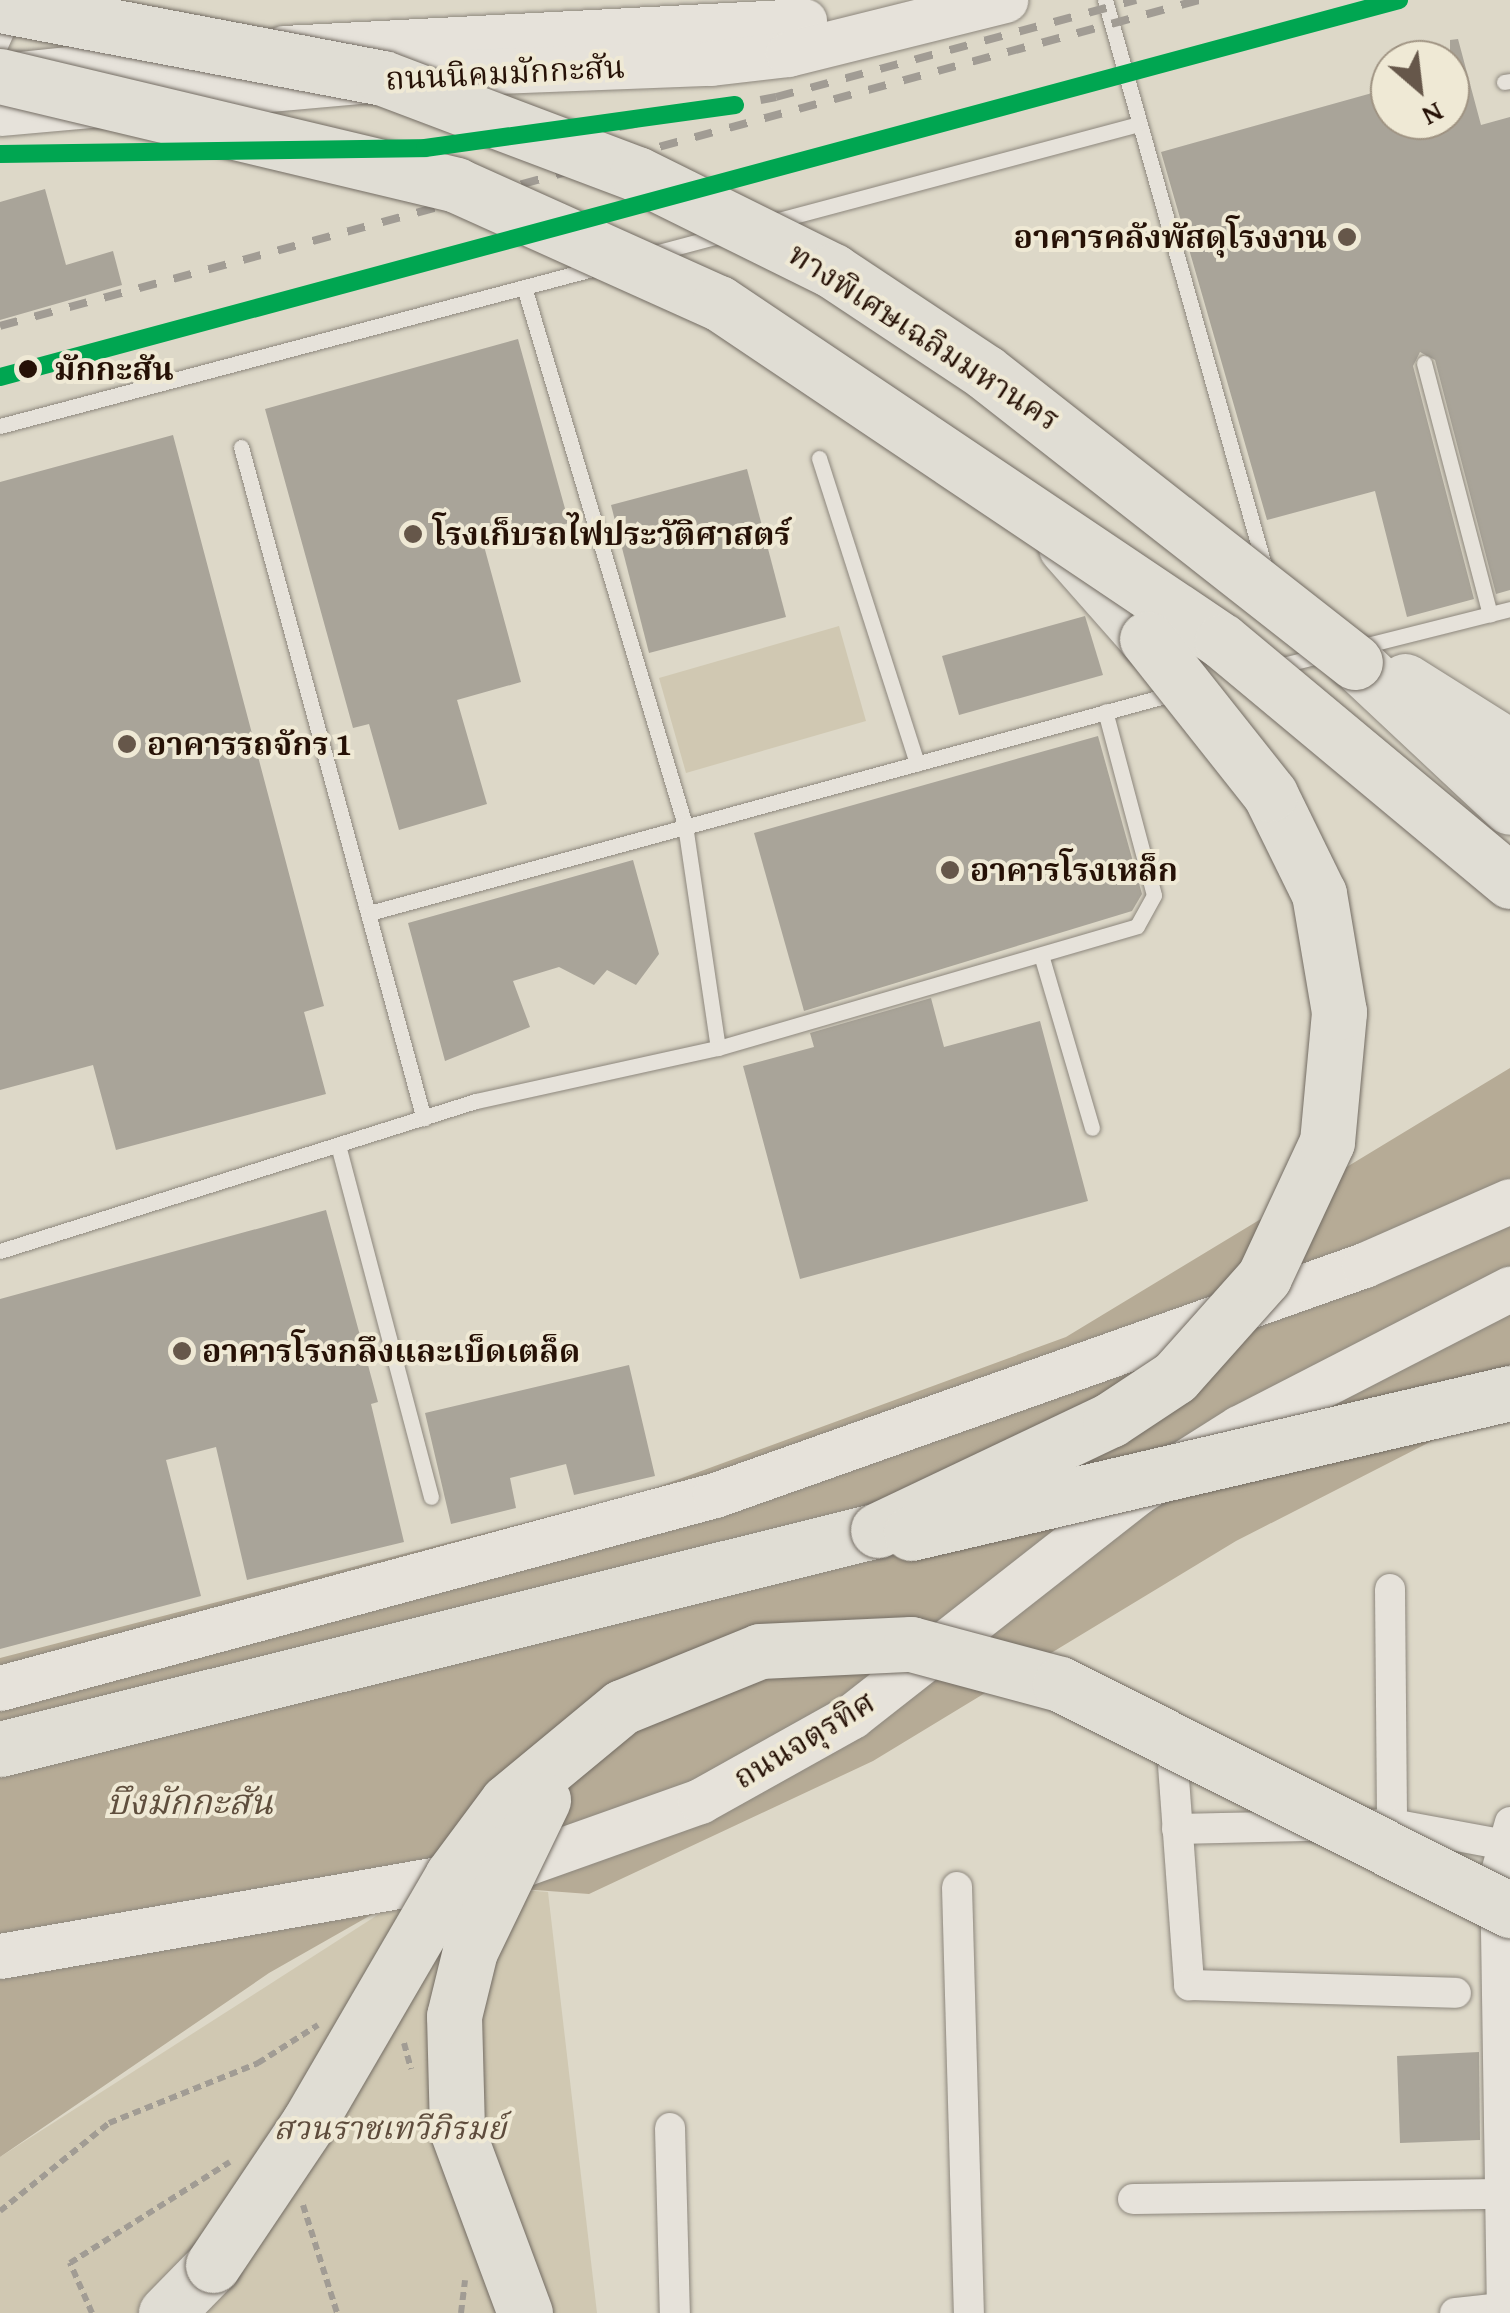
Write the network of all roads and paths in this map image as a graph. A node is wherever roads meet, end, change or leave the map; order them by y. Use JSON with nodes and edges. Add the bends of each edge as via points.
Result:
{"nodes":[{"id":1,"x":20,"y":0,"type":"edge"},
{"id":2,"x":894,"y":0,"type":"edge"},
{"id":3,"x":1005,"y":0,"type":"edge"},
{"id":4,"x":1105,"y":0,"type":"edge"},
{"id":5,"x":0,"y":5,"type":"edge"},
{"id":6,"x":783,"y":12,"type":"edge"},
{"id":7,"x":441,"y":36,"type":"edge"},
{"id":8,"x":0,"y":46,"type":"edge"},
{"id":9,"x":0,"y":76,"type":"edge"},
{"id":10,"x":169,"y":76,"type":"junction"},
{"id":11,"x":0,"y":113,"type":"edge"},
{"id":12,"x":1135,"y":125,"type":"junction"},
{"id":13,"x":524,"y":287,"type":"junction"},
{"id":14,"x":1424,"y":363,"type":"dead end"},
{"id":15,"x":0,"y":426,"type":"edge"},
{"id":16,"x":241,"y":447,"type":"dead end"},
{"id":17,"x":819,"y":458,"type":"dead end"},
{"id":18,"x":1046,"y":524,"type":"junction"},
{"id":19,"x":1510,"y":610,"type":"edge"},
{"id":20,"x":1490,"y":615,"type":"junction"},
{"id":21,"x":1281,"y":625,"type":"dead end"},
{"id":22,"x":1286,"y":644,"type":"dead end"},
{"id":23,"x":1292,"y":662,"type":"junction"},
{"id":24,"x":1356,"y":662,"type":"junction"},
{"id":25,"x":1236,"y":677,"type":"dead end"},
{"id":26,"x":1217,"y":682,"type":"dead end"},
{"id":27,"x":1106,"y":711,"type":"junction"},
{"id":28,"x":1510,"y":747,"type":"edge"},
{"id":29,"x":917,"y":764,"type":"junction"},
{"id":30,"x":1510,"y":807,"type":"edge"},
{"id":31,"x":685,"y":824,"type":"junction"},
{"id":32,"x":1510,"y":881,"type":"edge"},
{"id":33,"x":373,"y":912,"type":"junction"},
{"id":34,"x":1042,"y":958,"type":"junction"},
{"id":35,"x":718,"y":1048,"type":"junction"},
{"id":36,"x":424,"y":1118,"type":"junction"},
{"id":37,"x":1092,"y":1128,"type":"dead end"},
{"id":38,"x":338,"y":1146,"type":"junction"},
{"id":39,"x":1510,"y":1201,"type":"edge"},
{"id":40,"x":0,"y":1251,"type":"edge"},
{"id":41,"x":1510,"y":1289,"type":"edge"},
{"id":42,"x":1510,"y":1393,"type":"edge"},
{"id":43,"x":431,"y":1497,"type":"dead end"},
{"id":44,"x":878,"y":1530,"type":"junction"},
{"id":45,"x":1390,"y":1589,"type":"dead end"},
{"id":46,"x":3,"y":1689,"type":"edge"},
{"id":47,"x":572,"y":1744,"type":"junction"},
{"id":48,"x":0,"y":1749,"type":"edge"},
{"id":49,"x":1173,"y":1764,"type":"dead end"},
{"id":50,"x":1392,"y":1824,"type":"junction"},
{"id":51,"x":1177,"y":1829,"type":"junction"},
{"id":52,"x":1505,"y":1833,"type":"edge"},
{"id":53,"x":957,"y":1887,"type":"dead end"},
{"id":54,"x":1510,"y":1910,"type":"edge"},
{"id":55,"x":101,"y":1934,"type":"junction"},
{"id":56,"x":0,"y":1944,"type":"edge"},
{"id":57,"x":0,"y":1956,"type":"edge"},
{"id":58,"x":1456,"y":1993,"type":"dead end"},
{"id":59,"x":1507,"y":2108,"type":"edge"},
{"id":60,"x":670,"y":2128,"type":"dead end"},
{"id":61,"x":1505,"y":2173,"type":"edge"},
{"id":62,"x":1133,"y":2199,"type":"dead end"},
{"id":63,"x":11,"y":2204,"type":"dead end"},
{"id":64,"x":0,"y":2212,"type":"edge"},
{"id":65,"x":1502,"y":2310,"type":"edge"},
{"id":66,"x":166,"y":2313,"type":"edge"},
{"id":67,"x":525,"y":2313,"type":"edge"},
{"id":68,"x":675,"y":2313,"type":"edge"},
{"id":69,"x":969,"y":2313,"type":"edge"},
{"id":70,"x":1455,"y":2313,"type":"edge"}],
"edges":[{"from":1,"to":8,"type":"lane"},
{"from":2,"to":6,"type":"main road","name":"ถนนนิคมมักกะสัน"},
{"from":3,"to":7,"type":"main road","name":"ถนนนิคมมักกะสัน","via":[[788,54]]},
{"from":4,"to":12,"type":"lane"},
{"from":5,"to":24,"type":"highway","name":"ทางพิเศษเฉลิมมหานคร","bridge":true,"via":[[383,78],[638,174],[833,271],[985,372]]},
{"from":6,"to":7,"type":"main road","name":"ถนนนิคมมักกะสัน"},
{"from":7,"to":10,"type":"main road","name":"ถนนนิคมมักกะสัน"},
{"from":9,"to":10,"type":"main road","name":"ถนนนิคมมักกะสัน"},
{"from":9,"to":18,"type":"highway","bridge":true,"via":[[353,156],[625,253],[788,343]]},
{"from":10,"to":11,"type":"main road","name":"ถนนนิคมมักกะสัน"},
{"from":12,"to":13,"type":"lane"},
{"from":12,"to":21,"type":"lane"},
{"from":13,"to":15,"type":"lane"},
{"from":13,"to":31,"type":"lane"},
{"from":14,"to":20,"type":"lane"},
{"from":16,"to":33,"type":"lane"},
{"from":17,"to":29,"type":"lane"},
{"from":18,"to":32,"type":"highway","bridge":true,"via":[[1222,640]]},
{"from":18,"to":44,"type":"highway","bridge":true,"via":[[1228,734],[1304,854],[1339,1012],[1328,1142],[1264,1277],[1175,1377],[1110,1420]]},
{"from":19,"to":20,"type":"lane"},
{"from":20,"to":23,"type":"lane"},
{"from":22,"to":23,"type":"lane"},
{"from":23,"to":25,"type":"lane"},
{"from":24,"to":28,"type":"highway","via":[[1454,707]]},
{"from":24,"to":30,"type":"highway","name":"ทางพิเศษเฉลิมมหานคร"},
{"from":26,"to":27,"type":"lane"},
{"from":27,"to":29,"type":"lane"},
{"from":27,"to":34,"type":"lane","via":[[1154,894],[1137,926]]},
{"from":29,"to":31,"type":"lane"},
{"from":31,"to":33,"type":"lane"},
{"from":31,"to":35,"type":"lane"},
{"from":33,"to":36,"type":"lane"},
{"from":34,"to":35,"type":"lane"},
{"from":34,"to":37,"type":"lane"},
{"from":35,"to":36,"type":"lane"},
{"from":36,"to":38,"type":"lane"},
{"from":38,"to":40,"type":"lane"},
{"from":38,"to":43,"type":"lane"},
{"from":39,"to":46,"type":"main road","bridge":true,"via":[[1380,1259],[715,1495]]},
{"from":41,"to":55,"type":"main road","name":"ถนนจตุรทิศ","bridge":true,"via":[[1238,1428],[1136,1492],[852,1716],[700,1801],[523,1864]]},
{"from":42,"to":44,"type":"highway","bridge":true,"via":[[959,1529]]},
{"from":44,"to":48,"type":"highway"},
{"from":45,"to":50,"type":"street"},
{"from":47,"to":54,"type":"highway","bridge":true,"via":[[622,1707],[760,1651],[911,1644],[991,1661],[1124,1712]]},
{"from":47,"to":66,"type":"highway","bridge":true,"via":[[507,1802],[452,1876],[258,2204]]},
{"from":47,"to":67,"type":"highway","bridge":true,"via":[[483,1920],[454,2016],[457,2130]]},
{"from":49,"to":51,"type":"street"},
{"from":50,"to":51,"type":"street"},
{"from":50,"to":52,"type":"street"},
{"from":51,"to":58,"type":"street","via":[[1182,1963],[1198,1991]]},
{"from":52,"to":59,"type":"street"},
{"from":53,"to":69,"type":"street"},
{"from":55,"to":56,"type":"main road"},
{"from":55,"to":57,"type":"main road","name":"ถนนจตุรทิศ"},
{"from":59,"to":61,"type":"street"},
{"from":60,"to":68,"type":"street"},
{"from":61,"to":62,"type":"street"},
{"from":61,"to":65,"type":"street"},
{"from":63,"to":64,"type":"path"},
{"from":65,"to":70,"type":"street"}]}
